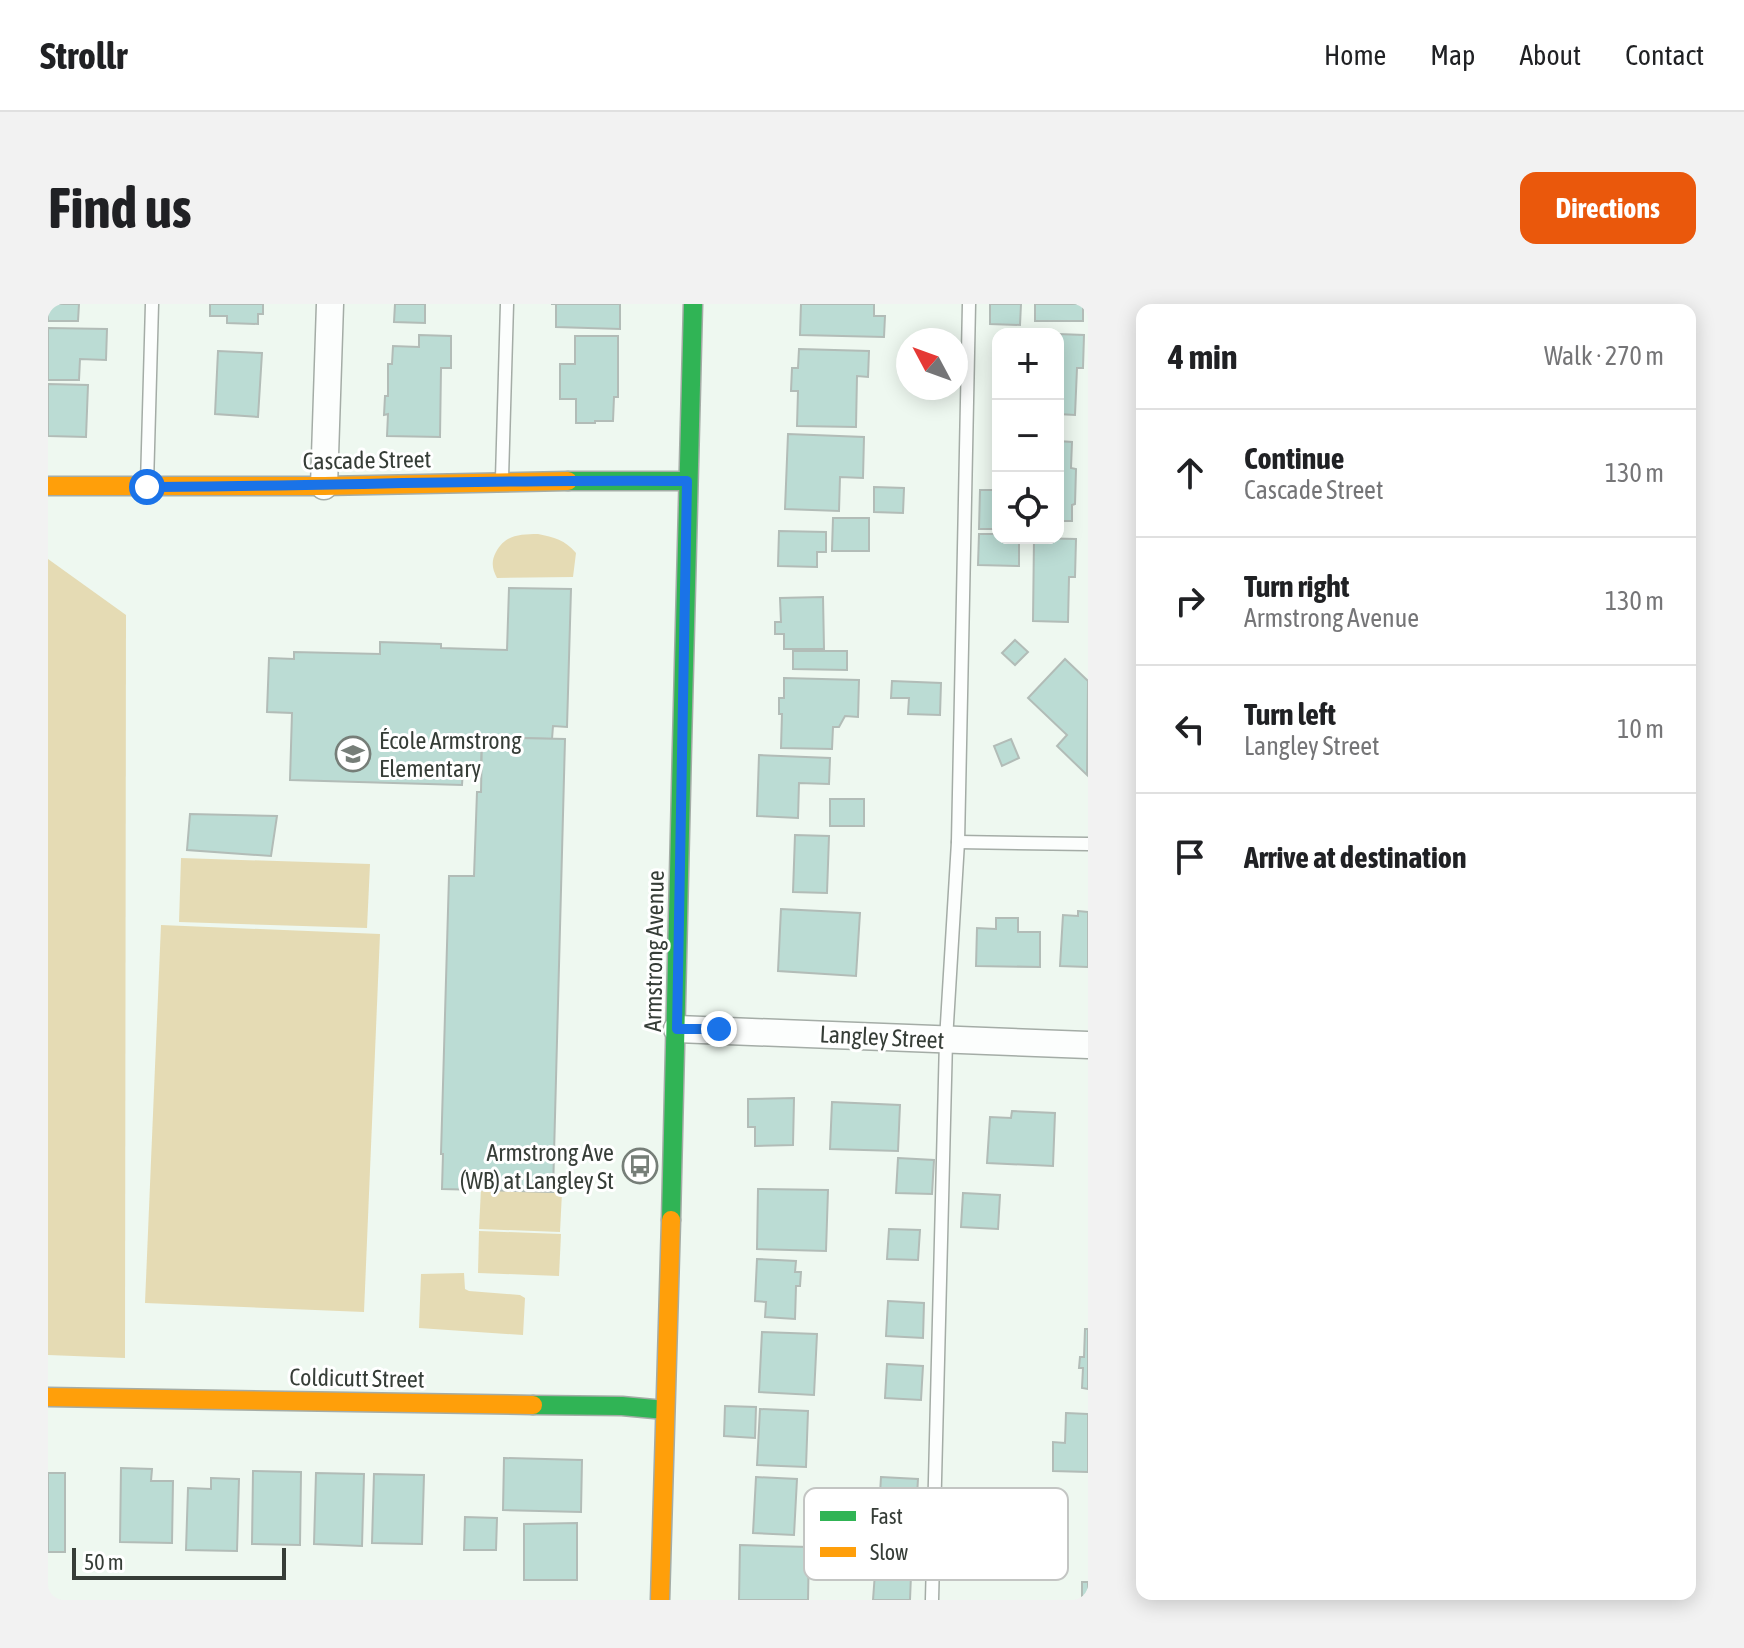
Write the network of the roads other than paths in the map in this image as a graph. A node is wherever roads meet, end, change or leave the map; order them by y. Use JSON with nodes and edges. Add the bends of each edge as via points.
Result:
{"nodes":[{"id":1,"x":152,"y":304,"type":"edge"},
{"id":2,"x":330,"y":304,"type":"edge"},
{"id":3,"x":507,"y":304,"type":"edge"},
{"id":4,"x":693,"y":304,"type":"edge"},
{"id":5,"x":969,"y":304,"type":"edge"},
{"id":6,"x":501,"y":481,"type":"junction"},
{"id":7,"x":687,"y":481,"type":"junction"},
{"id":8,"x":48,"y":486,"type":"edge"},
{"id":9,"x":324,"y":486,"type":"junction"},
{"id":10,"x":147,"y":487,"type":"junction"},
{"id":11,"x":958,"y":842,"type":"junction"},
{"id":12,"x":1088,"y":844,"type":"edge"},
{"id":13,"x":677,"y":1029,"type":"junction"},
{"id":14,"x":946,"y":1040,"type":"junction"},
{"id":15,"x":1088,"y":1045,"type":"edge"},
{"id":16,"x":48,"y":1397,"type":"edge"},
{"id":17,"x":665,"y":1410,"type":"junction"},
{"id":18,"x":935,"y":1488,"type":"edge"},
{"id":19,"x":932,"y":1580,"type":"edge"},
{"id":20,"x":660,"y":1600,"type":"edge"},
{"id":21,"x":932,"y":1600,"type":"edge"}],
"edges":[{"from":1,"to":10,"type":"lane"},
{"from":2,"to":9,"type":"street"},
{"from":3,"to":6,"type":"lane"},
{"from":4,"to":7,"type":"street","name":"Armstrong Avenue"},
{"from":5,"to":11,"type":"lane"},
{"from":6,"to":7,"type":"street","name":"Cascade Street"},
{"from":6,"to":9,"type":"street","name":"Cascade Street"},
{"from":7,"to":13,"type":"street","name":"Armstrong Avenue"},
{"from":8,"to":10,"type":"street","name":"Cascade Street"},
{"from":9,"to":10,"type":"street","name":"Cascade Street"},
{"from":11,"to":12,"type":"lane"},
{"from":11,"to":14,"type":"lane"},
{"from":13,"to":14,"type":"street","name":"Langley Street"},
{"from":13,"to":17,"type":"street","name":"Armstrong Avenue"},
{"from":14,"to":15,"type":"street","name":"Langley Street"},
{"from":14,"to":18,"type":"lane"},
{"from":16,"to":17,"type":"street","name":"Coldicutt Street"},
{"from":17,"to":20,"type":"street","name":"Armstrong Avenue"},
{"from":19,"to":21,"type":"lane"}]}
